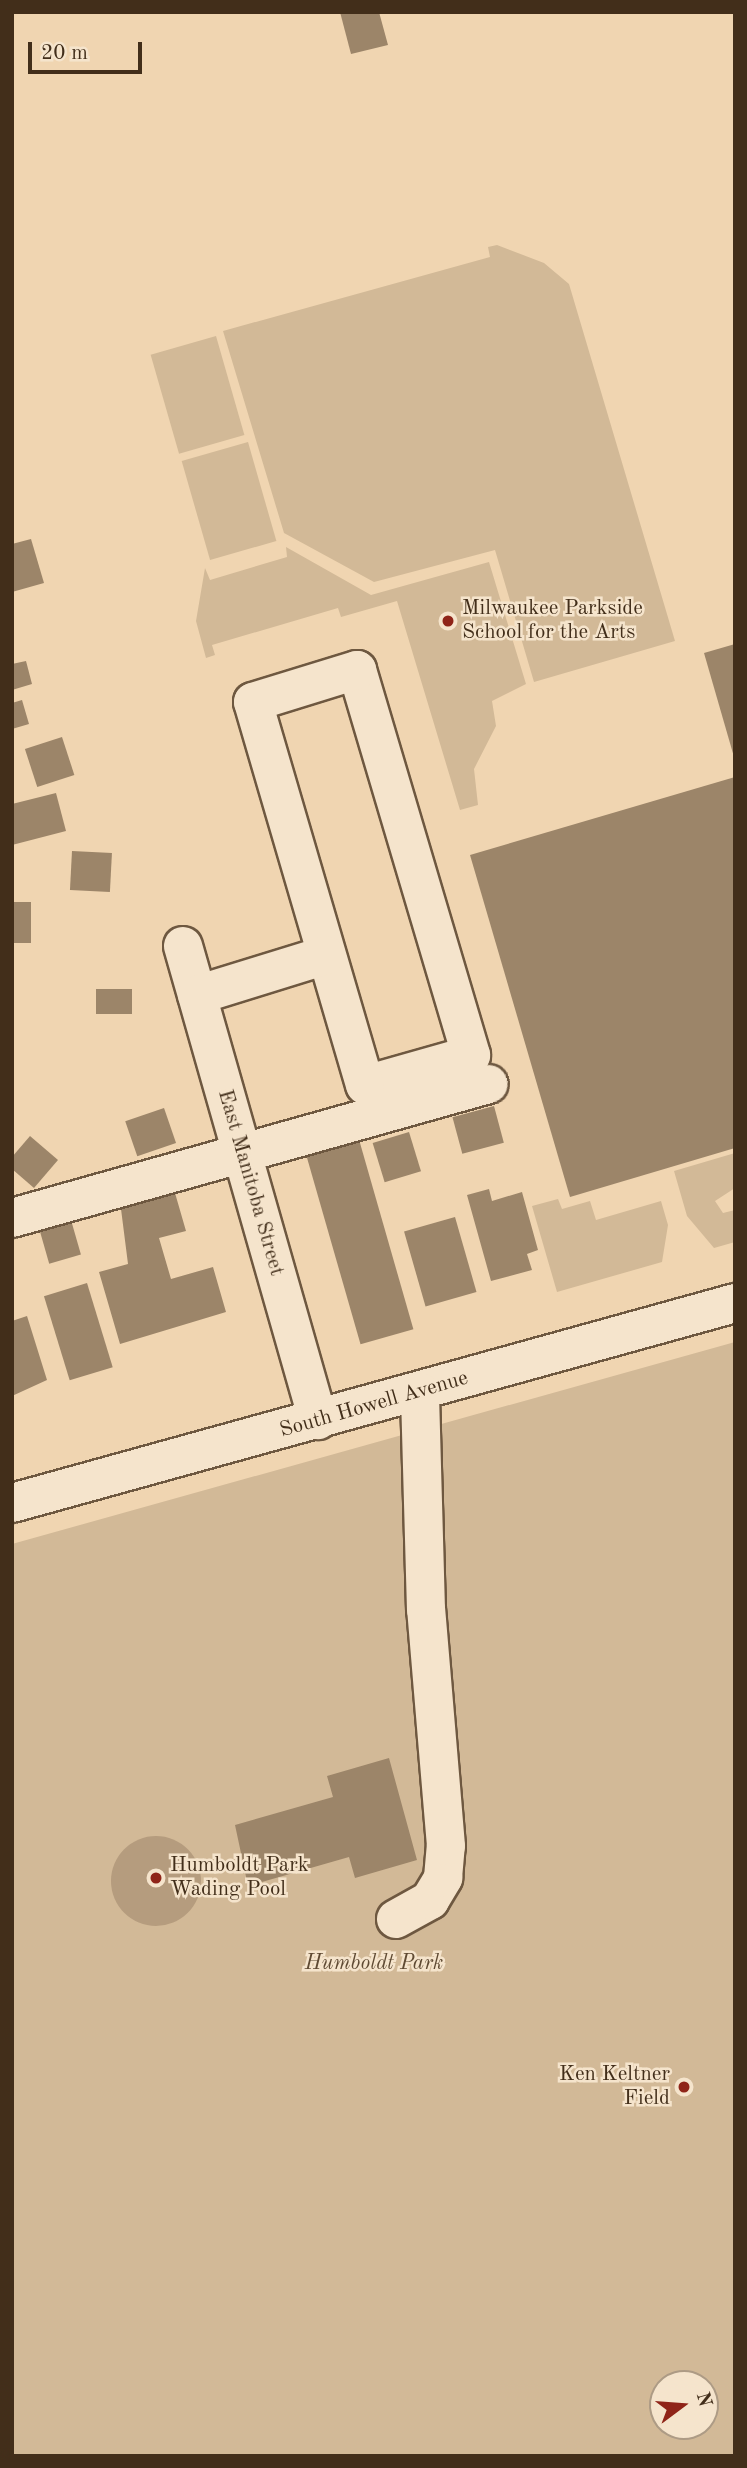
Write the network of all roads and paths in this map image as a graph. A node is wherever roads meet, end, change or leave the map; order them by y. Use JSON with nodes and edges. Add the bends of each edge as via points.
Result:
{"nodes":[{"id":1,"x":183,"y":946,"type":"dead end"},
{"id":2,"x":326,"y":955,"type":"junction"},
{"id":3,"x":197,"y":995,"type":"junction"},
{"id":4,"x":489,"y":1084,"type":"dead end"},
{"id":5,"x":242,"y":1153,"type":"junction"},
{"id":6,"x":12,"y":1218,"type":"edge"},
{"id":7,"x":735,"y":1303,"type":"edge"},
{"id":8,"x":420,"y":1392,"type":"junction"},
{"id":9,"x":318,"y":1420,"type":"junction"},
{"id":10,"x":12,"y":1503,"type":"edge"},
{"id":11,"x":396,"y":1919,"type":"dead end"}],
"edges":[{"from":1,"to":3,"type":"street","name":"East Manitoba Street"},
{"from":2,"to":2,"type":"street","via":[[365,1085],[471,1055],[357,670],[253,702]]},
{"from":2,"to":3,"type":"street"},
{"from":3,"to":5,"type":"street","name":"East Manitoba Street"},
{"from":4,"to":5,"type":"street"},
{"from":5,"to":6,"type":"street"},
{"from":5,"to":9,"type":"street","name":"East Manitoba Street"},
{"from":7,"to":8,"type":"street","name":"South Howell Avenue"},
{"from":8,"to":9,"type":"street","name":"South Howell Avenue"},
{"from":8,"to":11,"type":"street","via":[[426,1610],[446,1846],[443,1878],[430,1900]]},
{"from":9,"to":10,"type":"street","name":"South Howell Avenue"}]}
